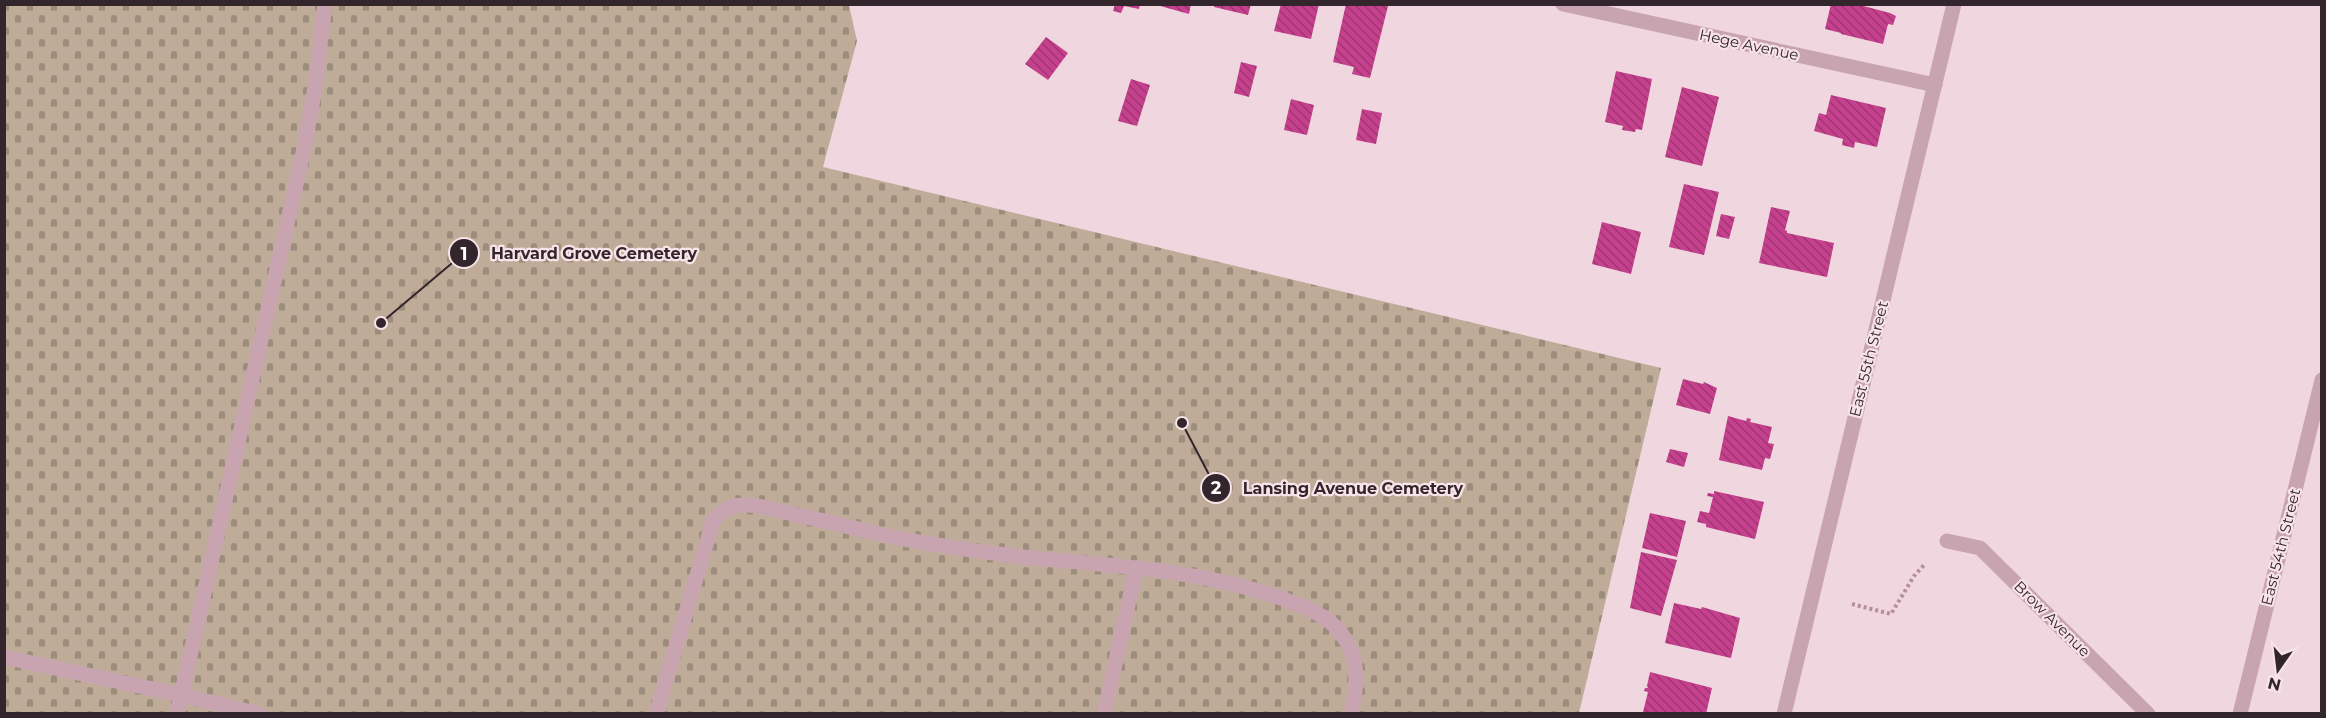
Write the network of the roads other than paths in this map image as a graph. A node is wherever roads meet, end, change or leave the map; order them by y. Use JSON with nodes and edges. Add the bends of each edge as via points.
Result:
{"nodes":[{"id":1,"x":325,"y":4,"type":"edge"},
{"id":2,"x":1563,"y":4,"type":"edge"},
{"id":3,"x":1954,"y":4,"type":"edge"},
{"id":4,"x":1935,"y":85,"type":"junction"},
{"id":5,"x":2322,"y":380,"type":"edge"},
{"id":6,"x":1947,"y":541,"type":"dead end"},
{"id":7,"x":1136,"y":569,"type":"junction"},
{"id":8,"x":4,"y":657,"type":"edge"},
{"id":9,"x":181,"y":694,"type":"junction"},
{"id":10,"x":177,"y":714,"type":"edge"},
{"id":11,"x":259,"y":714,"type":"edge"},
{"id":12,"x":657,"y":714,"type":"edge"},
{"id":13,"x":1104,"y":714,"type":"edge"},
{"id":14,"x":1351,"y":714,"type":"edge"},
{"id":15,"x":1784,"y":714,"type":"edge"},
{"id":16,"x":2148,"y":714,"type":"edge"},
{"id":17,"x":2240,"y":714,"type":"edge"}],
"edges":[{"from":1,"to":9,"type":"street","via":[[305,144]]},
{"from":2,"to":4,"type":"street","name":"Hege Avenue"},
{"from":3,"to":4,"type":"street","name":"East 55th Street"},
{"from":4,"to":15,"type":"street","name":"East 55th Street"},
{"from":5,"to":17,"type":"street","name":"East 54th Street"},
{"from":6,"to":16,"type":"street","name":"Brow Avenue","via":[[1980,548]]},
{"from":7,"to":12,"type":"street","via":[[943,547],[758,506],[731,507],[713,521]]},
{"from":7,"to":13,"type":"street"},
{"from":7,"to":14,"type":"street","via":[[1207,577],[1247,587],[1304,607],[1327,620],[1340,631],[1354,656],[1356,686]]},
{"from":8,"to":9,"type":"street"},
{"from":9,"to":10,"type":"street"},
{"from":9,"to":11,"type":"street"}]}
